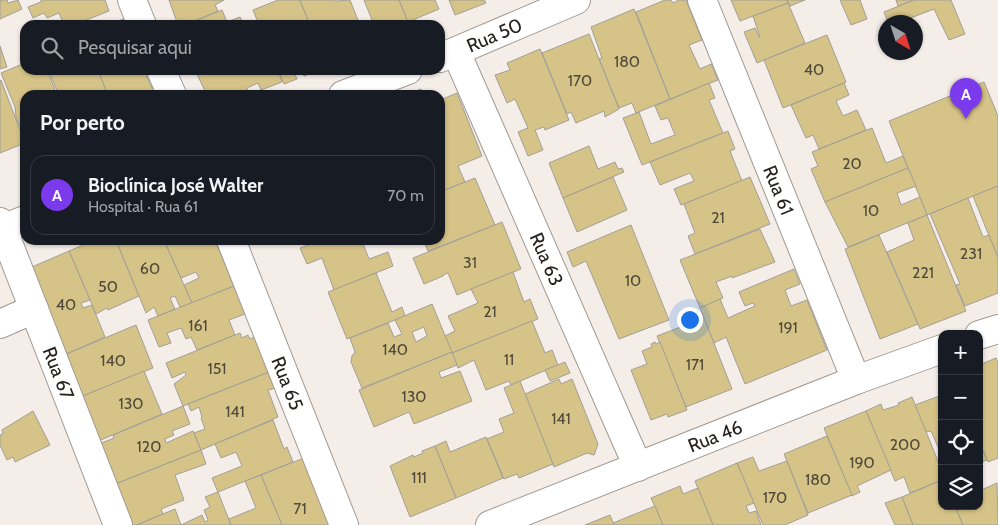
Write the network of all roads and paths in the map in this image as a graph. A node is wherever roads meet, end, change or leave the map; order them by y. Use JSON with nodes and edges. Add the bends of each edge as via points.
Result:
{"nodes":[{"id":1,"x":132,"y":0,"type":"edge"},
{"id":2,"x":576,"y":0,"type":"edge"},
{"id":3,"x":702,"y":0,"type":"edge"},
{"id":4,"x":140,"y":20,"type":"edge"},
{"id":5,"x":448,"y":55,"type":"edge"},
{"id":6,"x":163,"y":75,"type":"edge"},
{"id":7,"x":395,"y":75,"type":"edge"},
{"id":8,"x":170,"y":90,"type":"edge"},
{"id":9,"x":356,"y":90,"type":"edge"},
{"id":10,"x":9,"y":224,"type":"edge"},
{"id":11,"x":233,"y":245,"type":"edge"},
{"id":12,"x":34,"y":308,"type":"junction"},
{"id":13,"x":0,"y":324,"type":"edge"},
{"id":14,"x":998,"y":329,"type":"edge"},
{"id":15,"x":983,"y":335,"type":"edge"},
{"id":16,"x":938,"y":350,"type":"edge"},
{"id":17,"x":856,"y":380,"type":"junction"},
{"id":18,"x":638,"y":467,"type":"junction"},
{"id":19,"x":118,"y":525,"type":"edge"},
{"id":20,"x":344,"y":525,"type":"edge"},
{"id":21,"x":490,"y":525,"type":"edge"}],
"edges":[{"from":1,"to":4,"type":"street"},
{"from":2,"to":5,"type":"street","name":"Rua 50"},
{"from":3,"to":17,"type":"street","name":"Rua 61"},
{"from":5,"to":18,"type":"street","name":"Rua 63"},
{"from":6,"to":8,"type":"street"},
{"from":7,"to":9,"type":"street"},
{"from":10,"to":12,"type":"street","name":"Rua 67"},
{"from":11,"to":20,"type":"street","name":"Rua 65"},
{"from":12,"to":13,"type":"street"},
{"from":12,"to":19,"type":"street","name":"Rua 67"},
{"from":14,"to":15,"type":"street"},
{"from":16,"to":17,"type":"street","name":"Rua 46"},
{"from":17,"to":18,"type":"street","name":"Rua 46"},
{"from":18,"to":21,"type":"street","name":"Rua 46"}]}
